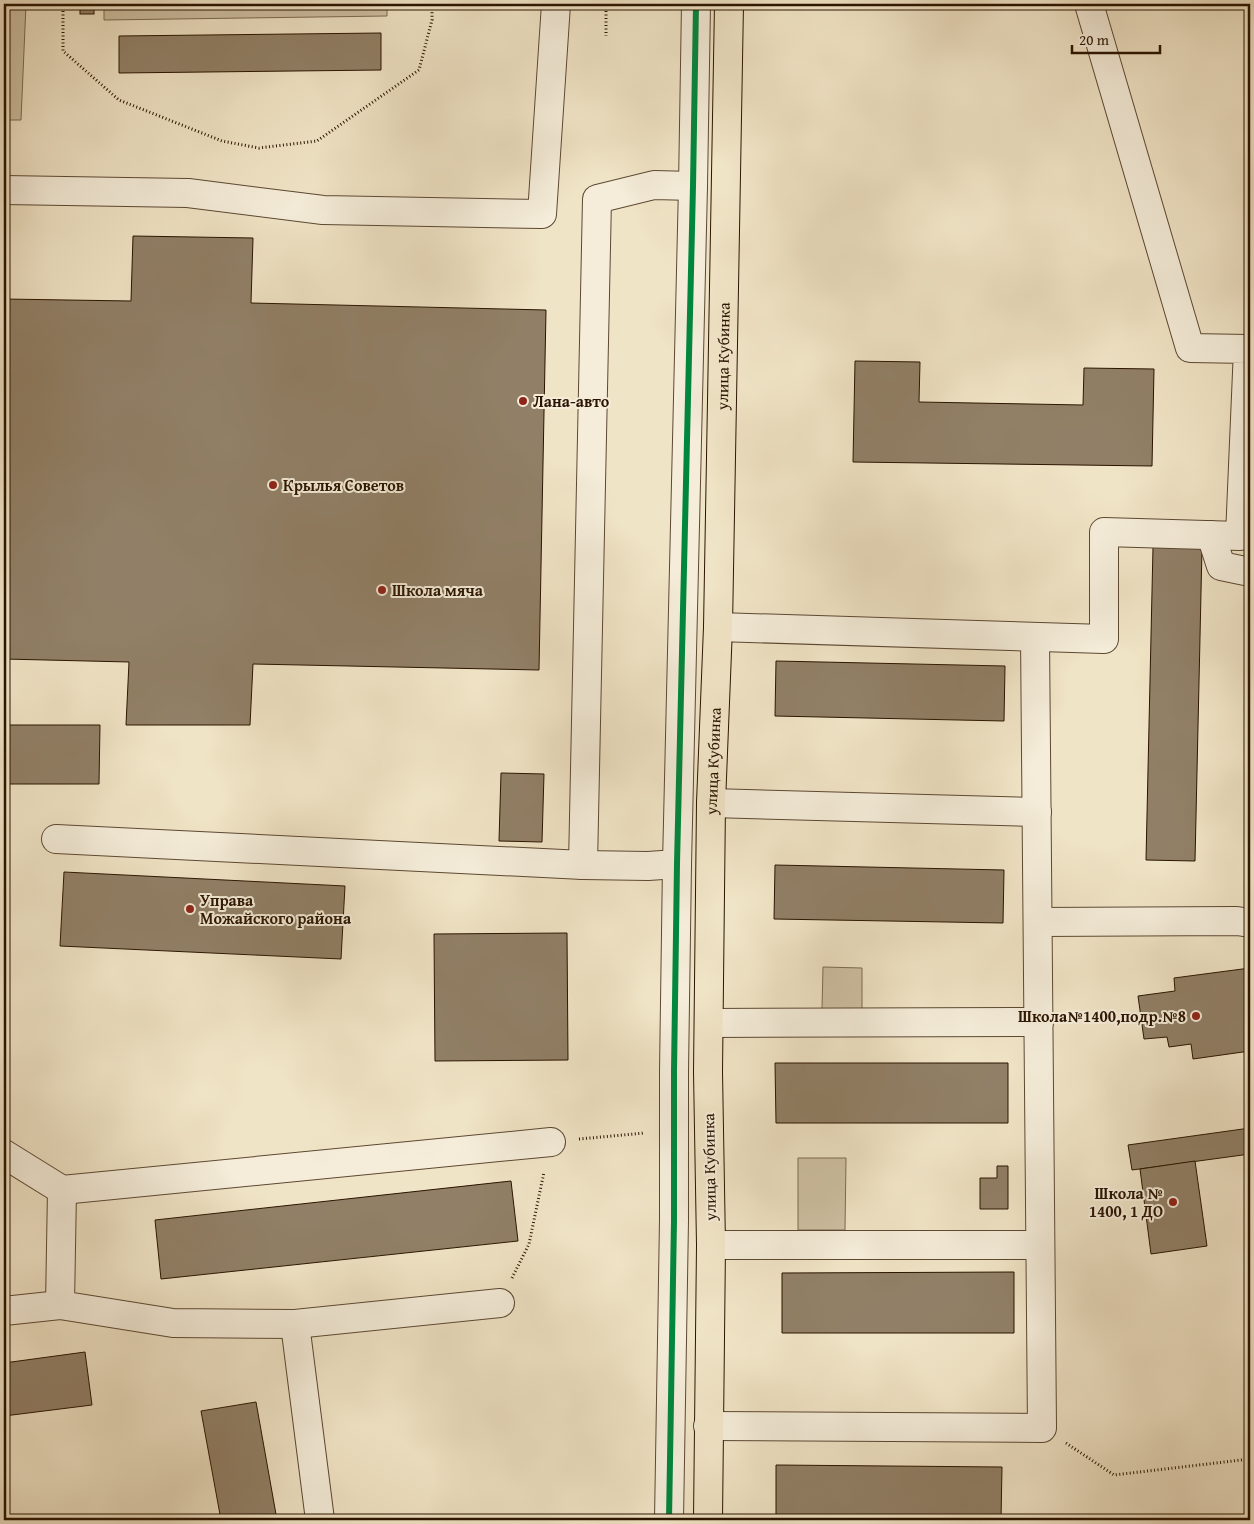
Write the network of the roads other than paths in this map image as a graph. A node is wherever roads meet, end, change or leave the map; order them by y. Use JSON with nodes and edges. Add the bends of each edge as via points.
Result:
{"nodes":[{"id":1,"x":556,"y":4,"type":"edge"},
{"id":2,"x":696,"y":4,"type":"edge"},
{"id":3,"x":729,"y":4,"type":"edge"},
{"id":4,"x":1089,"y":4,"type":"edge"},
{"id":5,"x":693,"y":186,"type":"junction"},
{"id":6,"x":4,"y":190,"type":"edge"},
{"id":7,"x":1211,"y":535,"type":"junction"},
{"id":8,"x":1250,"y":572,"type":"edge"},
{"id":9,"x":718,"y":627,"type":"junction"},
{"id":10,"x":1035,"y":638,"type":"junction"},
{"id":11,"x":711,"y":803,"type":"junction"},
{"id":12,"x":1037,"y":812,"type":"junction"},
{"id":13,"x":56,"y":839,"type":"dead end"},
{"id":14,"x":676,"y":864,"type":"junction"},
{"id":15,"x":583,"y":865,"type":"junction"},
{"id":16,"x":1038,"y":922,"type":"junction"},
{"id":17,"x":1250,"y":923,"type":"edge"},
{"id":18,"x":708,"y":1022,"type":"junction"},
{"id":19,"x":1039,"y":1022,"type":"junction"},
{"id":20,"x":551,"y":1142,"type":"road end"},
{"id":21,"x":4,"y":1154,"type":"edge"},
{"id":22,"x":62,"y":1190,"type":"junction"},
{"id":23,"x":711,"y":1245,"type":"junction"},
{"id":24,"x":1040,"y":1245,"type":"junction"},
{"id":25,"x":500,"y":1302,"type":"road end"},
{"id":26,"x":60,"y":1305,"type":"junction"},
{"id":27,"x":4,"y":1311,"type":"edge"},
{"id":28,"x":295,"y":1324,"type":"junction"},
{"id":29,"x":708,"y":1426,"type":"junction"},
{"id":30,"x":320,"y":1520,"type":"edge"},
{"id":31,"x":669,"y":1520,"type":"edge"},
{"id":32,"x":708,"y":1520,"type":"edge"}],
"edges":[{"from":1,"to":6,"type":"street","via":[[542,214],[323,210],[188,194]]},
{"from":2,"to":5,"type":"street"},
{"from":3,"to":9,"type":"main road","name":"улица Кубинка"},
{"from":4,"to":7,"type":"street","via":[[1190,348],[1248,348],[1240,536]]},
{"from":5,"to":14,"type":"street"},
{"from":5,"to":15,"type":"street","via":[[654,185],[597,199]]},
{"from":7,"to":8,"type":"street","via":[[1221,566]]},
{"from":7,"to":10,"type":"street","via":[[1104,532],[1104,639]]},
{"from":9,"to":10,"type":"street"},
{"from":9,"to":11,"type":"main road","name":"улица Кубинка"},
{"from":10,"to":12,"type":"street"},
{"from":11,"to":12,"type":"street"},
{"from":11,"to":18,"type":"main road","name":"улица Кубинка"},
{"from":12,"to":16,"type":"street"},
{"from":13,"to":15,"type":"street"},
{"from":14,"to":15,"type":"street"},
{"from":14,"to":31,"type":"street"},
{"from":16,"to":17,"type":"street","via":[[1237,920]]},
{"from":16,"to":19,"type":"street"},
{"from":18,"to":19,"type":"street"},
{"from":18,"to":23,"type":"main road","name":"улица Кубинка"},
{"from":19,"to":24,"type":"street"},
{"from":20,"to":22,"type":"street"},
{"from":21,"to":22,"type":"street"},
{"from":22,"to":26,"type":"street"},
{"from":23,"to":24,"type":"street"},
{"from":23,"to":29,"type":"main road","name":"улица Кубинка"},
{"from":24,"to":29,"type":"street","via":[[1042,1428]]},
{"from":25,"to":28,"type":"street"},
{"from":26,"to":27,"type":"street"},
{"from":26,"to":28,"type":"street","via":[[173,1322]]},
{"from":28,"to":30,"type":"street"},
{"from":29,"to":32,"type":"main road","name":"улица Кубинка"}]}
